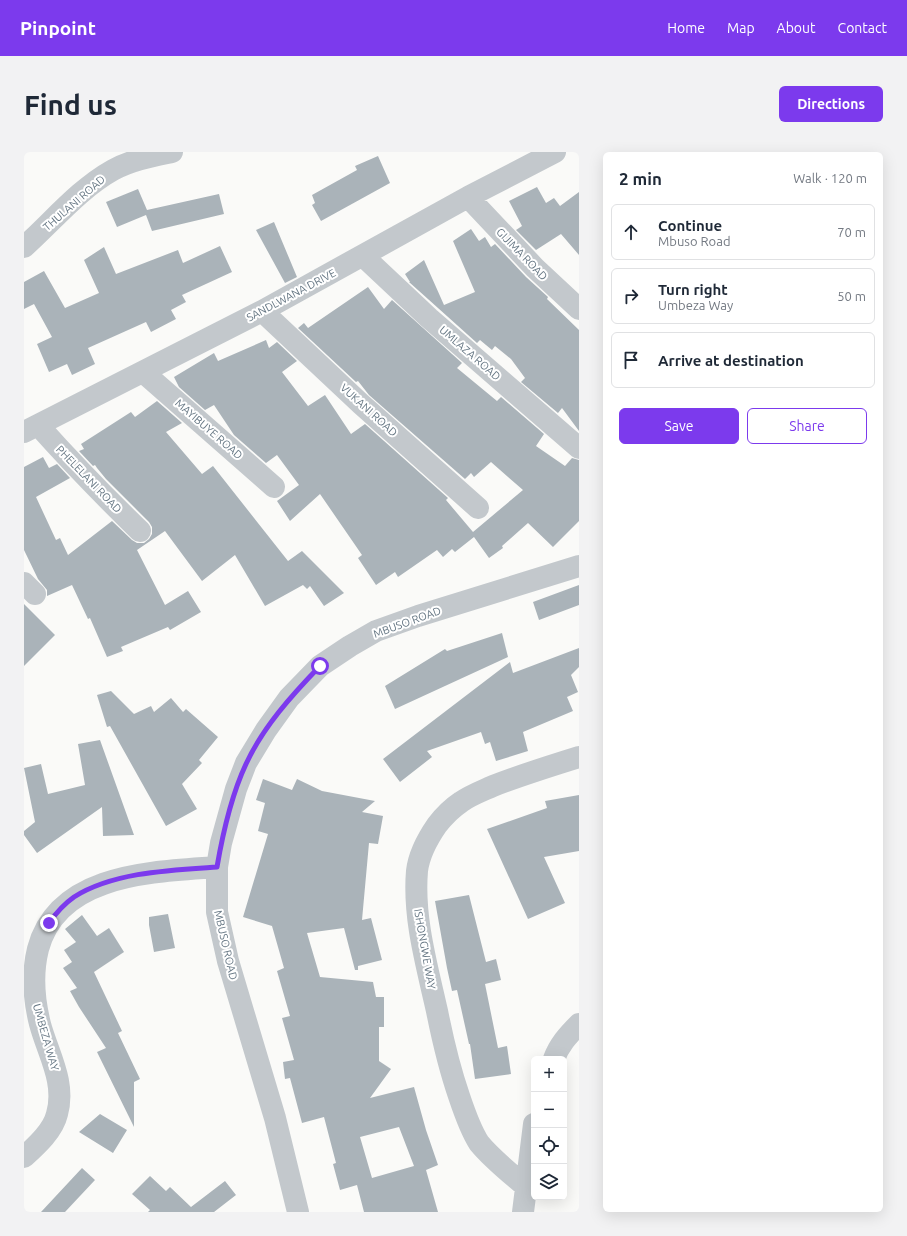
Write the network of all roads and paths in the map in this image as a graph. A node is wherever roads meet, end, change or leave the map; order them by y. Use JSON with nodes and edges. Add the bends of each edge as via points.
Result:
{"nodes":[{"id":1,"x":172,"y":152,"type":"edge"},
{"id":2,"x":554,"y":152,"type":"edge"},
{"id":3,"x":468,"y":197,"type":"junction"},
{"id":4,"x":24,"y":247,"type":"edge"},
{"id":5,"x":363,"y":256,"type":"junction"},
{"id":6,"x":579,"y":309,"type":"edge"},
{"id":7,"x":262,"y":311,"type":"junction"},
{"id":8,"x":144,"y":372,"type":"junction"},
{"id":9,"x":31,"y":429,"type":"edge"},
{"id":10,"x":579,"y":448,"type":"edge"},
{"id":11,"x":274,"y":487,"type":"dead end"},
{"id":12,"x":478,"y":508,"type":"dead end"},
{"id":13,"x":140,"y":531,"type":"dead end"},
{"id":14,"x":579,"y":566,"type":"edge"},
{"id":15,"x":579,"y":757,"type":"edge"},
{"id":16,"x":217,"y":867,"type":"junction"},
{"id":17,"x":579,"y":1024,"type":"edge"},
{"id":18,"x":555,"y":1056,"type":"edge"},
{"id":19,"x":533,"y":1128,"type":"edge"},
{"id":20,"x":24,"y":1157,"type":"edge"},
{"id":21,"x":525,"y":1186,"type":"junction"},
{"id":22,"x":298,"y":1212,"type":"edge"},
{"id":23,"x":523,"y":1212,"type":"edge"}],
"edges":[{"from":1,"to":4,"type":"street","name":"THULANI ROAD","via":[[134,161],[95,182]]},
{"from":2,"to":3,"type":"street","name":"SANDLWANA DRIVE"},
{"from":3,"to":5,"type":"street","name":"SANDLWANA DRIVE"},
{"from":3,"to":6,"type":"street","name":"GIJIMA ROAD","via":[[534,268]]},
{"from":5,"to":7,"type":"street","name":"SANDLWANA DRIVE"},
{"from":5,"to":10,"type":"street","name":"UMLAZA ROAD","via":[[429,318]]},
{"from":7,"to":8,"type":"street","name":"SANDLWANA DRIVE"},
{"from":7,"to":12,"type":"street","name":"VUKANI ROAD"},
{"from":8,"to":9,"type":"street","name":"SANDLWANA DRIVE"},
{"from":8,"to":11,"type":"street","name":"MAYIBUYE ROAD"},
{"from":9,"to":13,"type":"street","name":"PHELELANI ROAD","via":[[80,472]]},
{"from":14,"to":16,"type":"street","name":"MBUSO ROAD","via":[[376,631],[320,666],[289,698],[246,763],[227,818]]},
{"from":15,"to":21,"type":"street","name":"ISHONGWE WAY","via":[[509,780],[461,801],[428,839],[417,870],[417,904],[422,947],[448,1062],[462,1107],[480,1143]]},
{"from":16,"to":20,"type":"street","name":"UMBEZA WAY","via":[[170,870],[108,882],[73,898],[49,923],[37,955],[34,973],[35,997],[40,1024],[56,1072],[60,1100],[57,1116],[50,1129]]},
{"from":16,"to":22,"type":"street","name":"MBUSO ROAD","via":[[217,912],[228,961],[276,1118]]},
{"from":17,"to":18,"type":"street","via":[[568,1035]]},
{"from":19,"to":21,"type":"street"},
{"from":21,"to":23,"type":"street"}]}
